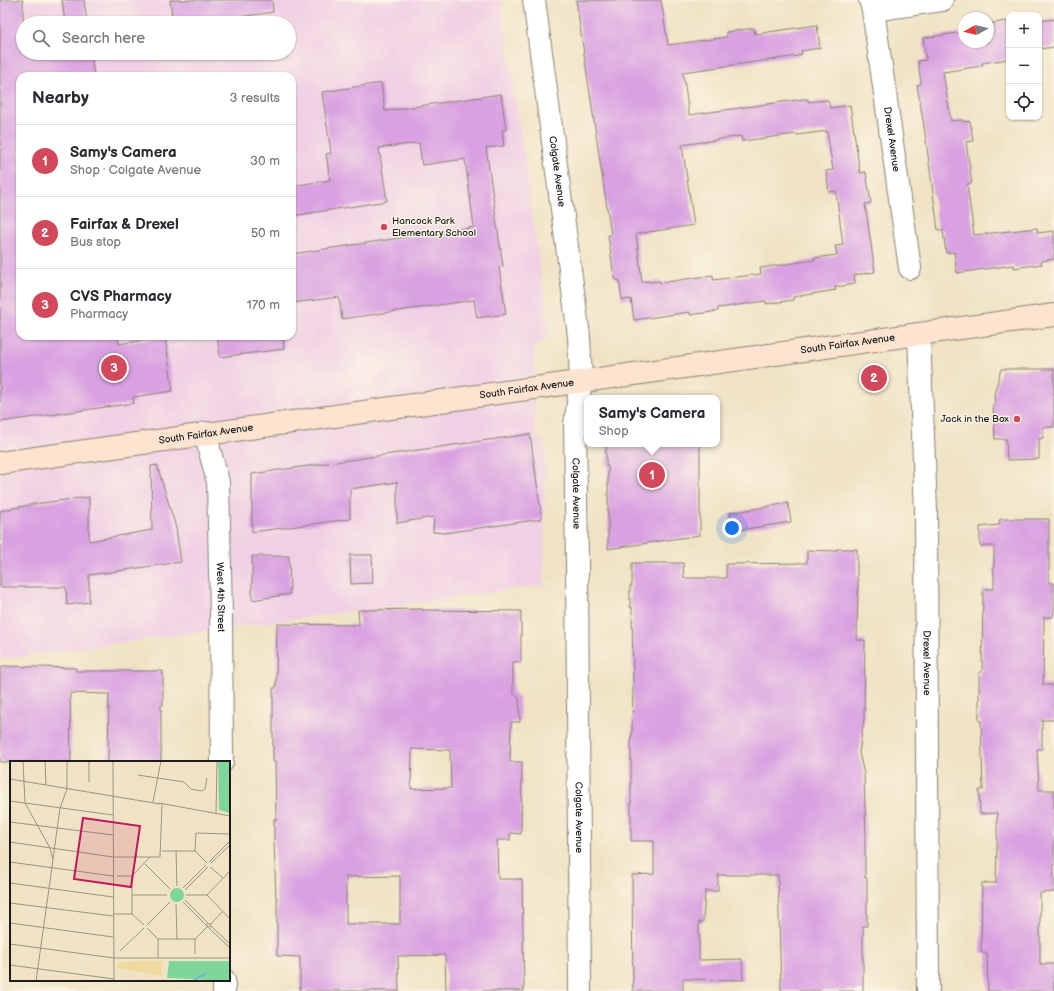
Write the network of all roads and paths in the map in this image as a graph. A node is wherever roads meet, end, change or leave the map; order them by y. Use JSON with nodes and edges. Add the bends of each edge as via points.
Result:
{"nodes":[{"id":1,"x":534,"y":0,"type":"edge"},
{"id":2,"x":942,"y":0,"type":"edge"},
{"id":3,"x":872,"y":5,"type":"edge"},
{"id":4,"x":910,"y":268,"type":"dead end"},
{"id":5,"x":1054,"y":316,"type":"edge"},
{"id":6,"x":919,"y":334,"type":"junction"},
{"id":7,"x":581,"y":381,"type":"junction"},
{"id":8,"x":205,"y":433,"type":"junction"},
{"id":9,"x":0,"y":463,"type":"edge"},
{"id":10,"x":222,"y":761,"type":"edge"},
{"id":11,"x":580,"y":991,"type":"edge"},
{"id":12,"x":928,"y":991,"type":"edge"}],
"edges":[{"from":1,"to":7,"type":"street","name":"Colgate Avenue","via":[[579,336]]},
{"from":2,"to":3,"type":"street"},
{"from":3,"to":4,"type":"street","name":"Drexel Avenue"},
{"from":5,"to":6,"type":"main road","name":"South Fairfax Avenue"},
{"from":6,"to":7,"type":"main road","name":"South Fairfax Avenue"},
{"from":6,"to":12,"type":"street","name":"Drexel Avenue","via":[[926,511]]},
{"from":7,"to":8,"type":"main road","name":"South Fairfax Avenue"},
{"from":7,"to":11,"type":"street","name":"Colgate Avenue","via":[[575,424]]},
{"from":8,"to":9,"type":"main road","name":"South Fairfax Avenue"},
{"from":8,"to":10,"type":"street","name":"West 4th Street","via":[[218,482]]}]}
